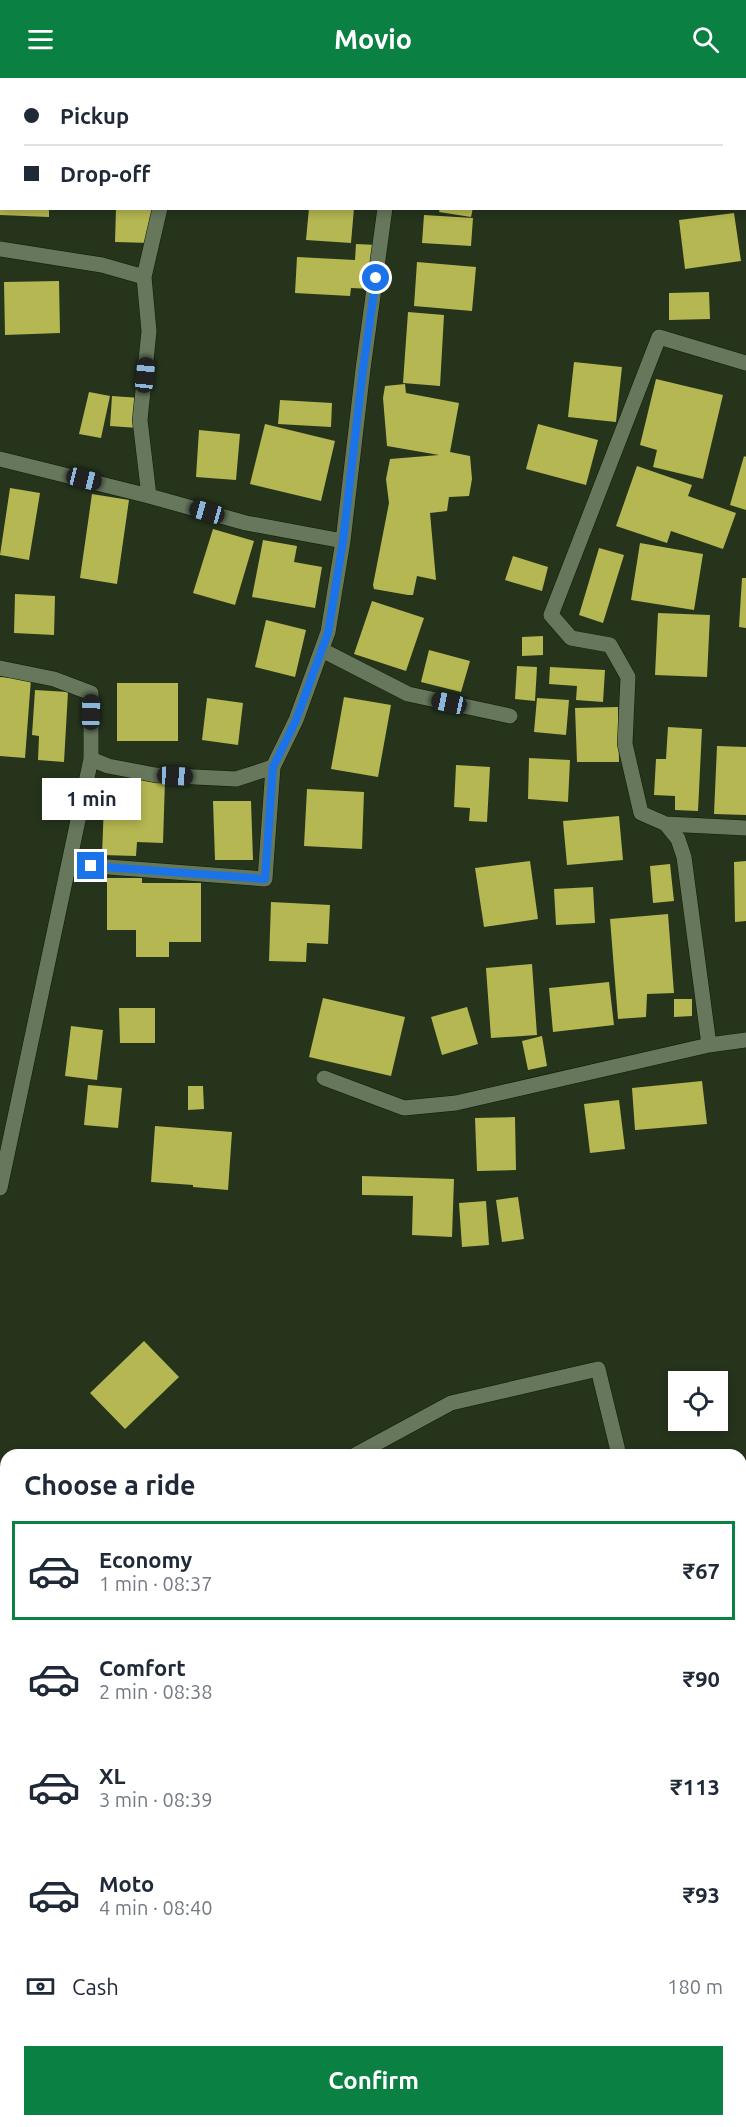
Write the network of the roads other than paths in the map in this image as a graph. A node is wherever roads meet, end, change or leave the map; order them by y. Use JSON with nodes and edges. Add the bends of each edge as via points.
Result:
{"nodes":[{"id":1,"x":160,"y":210,"type":"edge"},
{"id":2,"x":385,"y":210,"type":"edge"},
{"id":3,"x":0,"y":249,"type":"edge"},
{"id":4,"x":144,"y":277,"type":"junction"},
{"id":5,"x":746,"y":363,"type":"edge"},
{"id":6,"x":0,"y":459,"type":"edge"},
{"id":7,"x":149,"y":496,"type":"junction"},
{"id":8,"x":343,"y":541,"type":"junction"},
{"id":9,"x":322,"y":650,"type":"junction"},
{"id":10,"x":0,"y":668,"type":"edge"},
{"id":11,"x":510,"y":716,"type":"dead end"},
{"id":12,"x":91,"y":759,"type":"junction"},
{"id":13,"x":273,"y":767,"type":"junction"},
{"id":14,"x":666,"y":824,"type":"junction"},
{"id":15,"x":746,"y":828,"type":"edge"},
{"id":16,"x":69,"y":864,"type":"junction"},
{"id":17,"x":746,"y":1040,"type":"edge"},
{"id":18,"x":709,"y":1045,"type":"junction"},
{"id":19,"x":324,"y":1078,"type":"dead end"},
{"id":20,"x":0,"y":1188,"type":"edge"},
{"id":21,"x":366,"y":1449,"type":"edge"},
{"id":22,"x":618,"y":1449,"type":"edge"}],
"edges":[{"from":1,"to":4,"type":"street"},
{"from":2,"to":8,"type":"street"},
{"from":3,"to":4,"type":"street","via":[[102,265]]},
{"from":4,"to":7,"type":"street","via":[[149,331],[140,420]]},
{"from":5,"to":14,"type":"street","via":[[659,338],[551,615],[571,638],[610,645],[628,677],[625,744],[641,813]]},
{"from":6,"to":7,"type":"street"},
{"from":7,"to":8,"type":"street","via":[[246,523]]},
{"from":8,"to":9,"type":"street"},
{"from":9,"to":11,"type":"street","via":[[408,694]]},
{"from":9,"to":13,"type":"street","via":[[296,720]]},
{"from":10,"to":12,"type":"street","via":[[54,679],[91,693]]},
{"from":12,"to":13,"type":"street","via":[[155,775],[237,779]]},
{"from":12,"to":16,"type":"street"},
{"from":13,"to":16,"type":"street","via":[[265,879]]},
{"from":14,"to":15,"type":"street"},
{"from":14,"to":18,"type":"street","via":[[678,839],[684,857]]},
{"from":16,"to":20,"type":"street"},
{"from":17,"to":18,"type":"street"},
{"from":18,"to":19,"type":"street","via":[[456,1103],[404,1108]]},
{"from":21,"to":22,"type":"street","via":[[451,1403],[598,1369]]}]}
